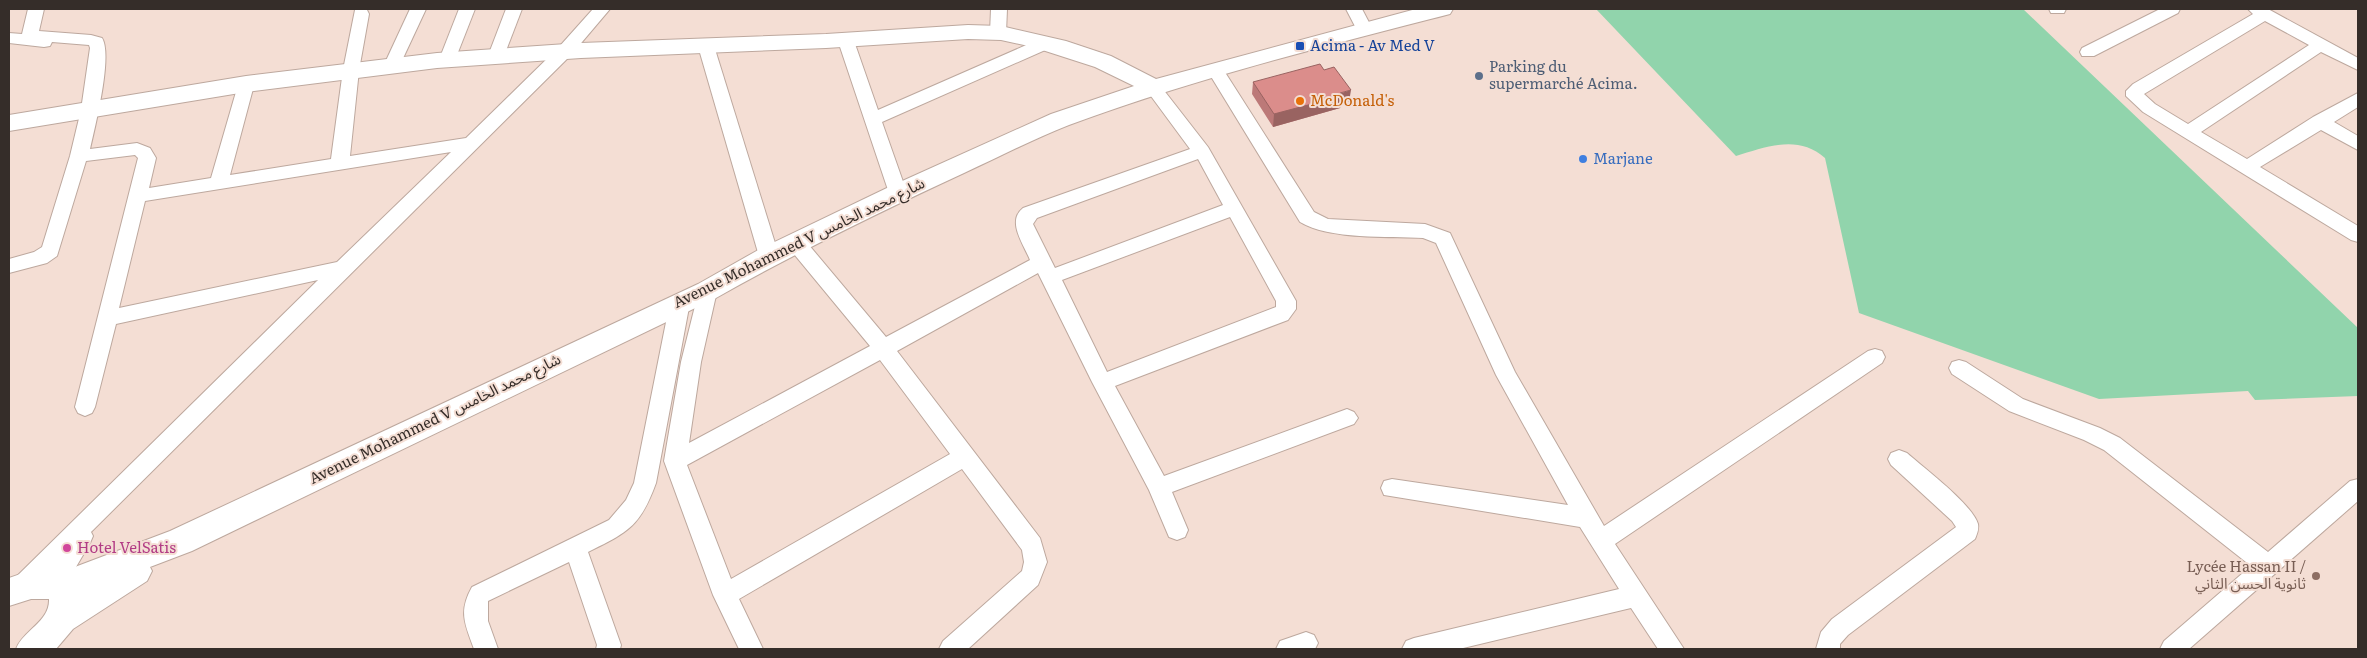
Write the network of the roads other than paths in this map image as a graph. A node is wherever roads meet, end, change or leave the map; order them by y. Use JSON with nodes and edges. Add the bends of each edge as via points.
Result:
{"nodes":[{"id":1,"x":36,"y":9,"type":"edge"},
{"id":2,"x":418,"y":9,"type":"edge"},
{"id":3,"x":467,"y":9,"type":"edge"},
{"id":4,"x":514,"y":9,"type":"edge"},
{"id":5,"x":602,"y":9,"type":"edge"},
{"id":6,"x":999,"y":9,"type":"edge"},
{"id":7,"x":1442,"y":9,"type":"edge"},
{"id":8,"x":2172,"y":9,"type":"edge"},
{"id":9,"x":2261,"y":11,"type":"edge"},
{"id":10,"x":361,"y":14,"type":"dead end"},
{"id":11,"x":1360,"y":19,"type":"edge"},
{"id":12,"x":998,"y":33,"type":"junction"},
{"id":13,"x":9,"y":38,"type":"edge"},
{"id":14,"x":846,"y":41,"type":"junction"},
{"id":15,"x":1046,"y":43,"type":"junction"},
{"id":16,"x":2322,"y":44,"type":"junction"},
{"id":17,"x":706,"y":46,"type":"junction"},
{"id":18,"x":98,"y":48,"type":"junction"},
{"id":19,"x":565,"y":51,"type":"junction"},
{"id":20,"x":2088,"y":52,"type":"dead end"},
{"id":21,"x":496,"y":56,"type":"junction"},
{"id":22,"x":447,"y":60,"type":"junction"},
{"id":23,"x":392,"y":65,"type":"junction"},
{"id":24,"x":2358,"y":65,"type":"edge"},
{"id":25,"x":351,"y":70,"type":"junction"},
{"id":26,"x":1215,"y":70,"type":"junction"},
{"id":27,"x":246,"y":85,"type":"junction"},
{"id":28,"x":1153,"y":88,"type":"junction"},
{"id":29,"x":2358,"y":99,"type":"edge"},
{"id":30,"x":90,"y":110,"type":"junction"},
{"id":31,"x":872,"y":120,"type":"junction"},
{"id":32,"x":2319,"y":121,"type":"junction"},
{"id":33,"x":9,"y":123,"type":"edge"},
{"id":34,"x":2188,"y":132,"type":"junction"},
{"id":35,"x":471,"y":143,"type":"junction"},
{"id":36,"x":2358,"y":144,"type":"edge"},
{"id":37,"x":1202,"y":151,"type":"junction"},
{"id":38,"x":79,"y":156,"type":"junction"},
{"id":39,"x":340,"y":162,"type":"junction"},
{"id":40,"x":2247,"y":166,"type":"junction"},
{"id":41,"x":219,"y":183,"type":"junction"},
{"id":42,"x":898,"y":193,"type":"junction"},
{"id":43,"x":138,"y":196,"type":"junction"},
{"id":44,"x":1235,"y":208,"type":"junction"},
{"id":45,"x":2358,"y":235,"type":"edge"},
{"id":46,"x":796,"y":243,"type":"junction"},
{"id":47,"x":770,"y":256,"type":"junction"},
{"id":48,"x":9,"y":266,"type":"edge"},
{"id":49,"x":343,"y":268,"type":"junction"},
{"id":50,"x":1046,"y":270,"type":"junction"},
{"id":51,"x":707,"y":290,"type":"junction"},
{"id":52,"x":680,"y":302,"type":"junction"},
{"id":53,"x":107,"y":318,"type":"junction"},
{"id":54,"x":883,"y":348,"type":"junction"},
{"id":55,"x":1876,"y":357,"type":"dead end"},
{"id":56,"x":1959,"y":368,"type":"dead end"},
{"id":57,"x":1102,"y":382,"type":"junction"},
{"id":58,"x":86,"y":407,"type":"dead end"},
{"id":59,"x":1346,"y":418,"type":"dead end"},
{"id":60,"x":965,"y":456,"type":"junction"},
{"id":61,"x":1899,"y":459,"type":"dead end"},
{"id":62,"x":676,"y":461,"type":"junction"},
{"id":63,"x":1159,"y":487,"type":"junction"},
{"id":64,"x":1392,"y":488,"type":"dead end"},
{"id":65,"x":2358,"y":488,"type":"edge"},
{"id":66,"x":94,"y":515,"type":"junction"},
{"id":67,"x":1587,"y":518,"type":"junction"},
{"id":68,"x":1177,"y":530,"type":"dead end"},
{"id":69,"x":1600,"y":541,"type":"junction"},
{"id":70,"x":575,"y":547,"type":"junction"},
{"id":71,"x":2269,"y":566,"type":"junction"},
{"id":72,"x":15,"y":589,"type":"edge"},
{"id":73,"x":724,"y":595,"type":"junction"},
{"id":74,"x":1636,"y":596,"type":"junction"},
{"id":75,"x":59,"y":613,"type":"edge"},
{"id":76,"x":32,"y":649,"type":"edge"},
{"id":77,"x":486,"y":649,"type":"edge"},
{"id":78,"x":608,"y":649,"type":"edge"},
{"id":79,"x":751,"y":649,"type":"edge"},
{"id":80,"x":951,"y":649,"type":"edge"},
{"id":81,"x":1414,"y":649,"type":"edge"},
{"id":82,"x":1672,"y":649,"type":"edge"},
{"id":83,"x":1828,"y":649,"type":"edge"},
{"id":84,"x":2172,"y":649,"type":"edge"}],
"edges":[{"from":1,"to":18,"type":"street","via":[[30,34],[33,36],[91,40]]},
{"from":2,"to":23,"type":"street"},
{"from":3,"to":22,"type":"street"},
{"from":4,"to":21,"type":"street"},
{"from":5,"to":19,"type":"street"},
{"from":6,"to":12,"type":"street"},
{"from":7,"to":11,"type":"main road","name":"Avenue Mohammed V شارع محمد الخامس"},
{"from":8,"to":20,"type":"street"},
{"from":9,"to":16,"type":"street"},
{"from":9,"to":34,"type":"street","via":[[2136,89],[2135,96],[2144,104]]},
{"from":10,"to":25,"type":"street"},
{"from":11,"to":26,"type":"main road","name":"Avenue Mohammed V شارع محمد الخامس"},
{"from":12,"to":14,"type":"main road"},
{"from":12,"to":15,"type":"main road"},
{"from":13,"to":18,"type":"street"},
{"from":14,"to":17,"type":"main road"},
{"from":14,"to":31,"type":"street"},
{"from":15,"to":28,"type":"main road","via":[[1122,69]]},
{"from":15,"to":31,"type":"street"},
{"from":16,"to":24,"type":"street"},
{"from":16,"to":34,"type":"street"},
{"from":17,"to":19,"type":"main road"},
{"from":17,"to":47,"type":"street"},
{"from":18,"to":30,"type":"street"},
{"from":19,"to":21,"type":"main road"},
{"from":19,"to":35,"type":"street"},
{"from":21,"to":22,"type":"main road"},
{"from":22,"to":23,"type":"main road"},
{"from":23,"to":25,"type":"main road"},
{"from":25,"to":27,"type":"main road"},
{"from":25,"to":39,"type":"street"},
{"from":26,"to":28,"type":"main road","name":"Avenue Mohammed V شارع محمد الخامس"},
{"from":26,"to":67,"type":"street","via":[[1307,218],[1328,226],[1425,231],[1443,238],[1506,375]]},
{"from":27,"to":30,"type":"main road"},
{"from":27,"to":41,"type":"street"},
{"from":28,"to":37,"type":"street"},
{"from":28,"to":42,"type":"main road","name":"Avenue Mohammed V شارع محمد الخامس","via":[[1038,128]]},
{"from":29,"to":32,"type":"street"},
{"from":30,"to":33,"type":"main road"},
{"from":30,"to":38,"type":"street"},
{"from":31,"to":42,"type":"street"},
{"from":32,"to":36,"type":"street"},
{"from":32,"to":40,"type":"street"},
{"from":34,"to":40,"type":"street"},
{"from":35,"to":39,"type":"street"},
{"from":35,"to":49,"type":"street"},
{"from":37,"to":44,"type":"street"},
{"from":37,"to":50,"type":"street","via":[[1030,212],[1024,224]]},
{"from":38,"to":43,"type":"street","via":[[137,149],[144,152],[147,158]]},
{"from":38,"to":48,"type":"street","via":[[50,251],[40,258]]},
{"from":39,"to":41,"type":"street"},
{"from":40,"to":45,"type":"street"},
{"from":41,"to":43,"type":"street"},
{"from":42,"to":46,"type":"main road","name":"Avenue Mohammed V شارع محمد الخامس"},
{"from":43,"to":53,"type":"street"},
{"from":44,"to":50,"type":"street"},
{"from":44,"to":57,"type":"street","via":[[1286,301],[1286,309],[1281,315]]},
{"from":46,"to":47,"type":"main road","name":"Avenue Mohammed V شارع محمد الخامس"},
{"from":46,"to":54,"type":"street"},
{"from":47,"to":51,"type":"main road","name":"Avenue Mohammed V شارع محمد الخامس"},
{"from":49,"to":53,"type":"street"},
{"from":49,"to":66,"type":"street"},
{"from":50,"to":54,"type":"street"},
{"from":50,"to":57,"type":"street"},
{"from":51,"to":52,"type":"main road","name":"Avenue Mohammed V شارع محمد الخامس"},
{"from":51,"to":62,"type":"street"},
{"from":52,"to":70,"type":"street","via":[[641,495],[629,517],[617,527]]},
{"from":52,"to":75,"type":"main road","name":"Avenue Mohammed V شارع محمد الخامس","via":[[181,541]]},
{"from":53,"to":58,"type":"street"},
{"from":54,"to":60,"type":"street"},
{"from":54,"to":62,"type":"street"},
{"from":55,"to":69,"type":"street"},
{"from":56,"to":71,"type":"street","via":[[2016,405],[2112,444]]},
{"from":57,"to":63,"type":"street"},
{"from":59,"to":63,"type":"street"},
{"from":60,"to":73,"type":"street"},
{"from":60,"to":80,"type":"street","via":[[1032,545],[1037,559],[1030,578]]},
{"from":61,"to":83,"type":"street","via":[[1960,514],[1967,524],[1967,532],[1840,627],[1831,635]]},
{"from":62,"to":73,"type":"street"},
{"from":63,"to":68,"type":"street"},
{"from":64,"to":67,"type":"street"},
{"from":65,"to":71,"type":"street"},
{"from":66,"to":72,"type":"street"},
{"from":66,"to":75,"type":"street"},
{"from":67,"to":69,"type":"street"},
{"from":69,"to":74,"type":"street"},
{"from":70,"to":77,"type":"street","via":[[480,594],[474,602],[474,612]]},
{"from":70,"to":78,"type":"street"},
{"from":71,"to":84,"type":"street"},
{"from":72,"to":75,"type":"main road","via":[[40,583]]},
{"from":73,"to":79,"type":"street"},
{"from":74,"to":81,"type":"street"},
{"from":74,"to":82,"type":"street"},
{"from":75,"to":76,"type":"main road","name":"Avenue Mohammed V شارع محمد الخامس"}]}
